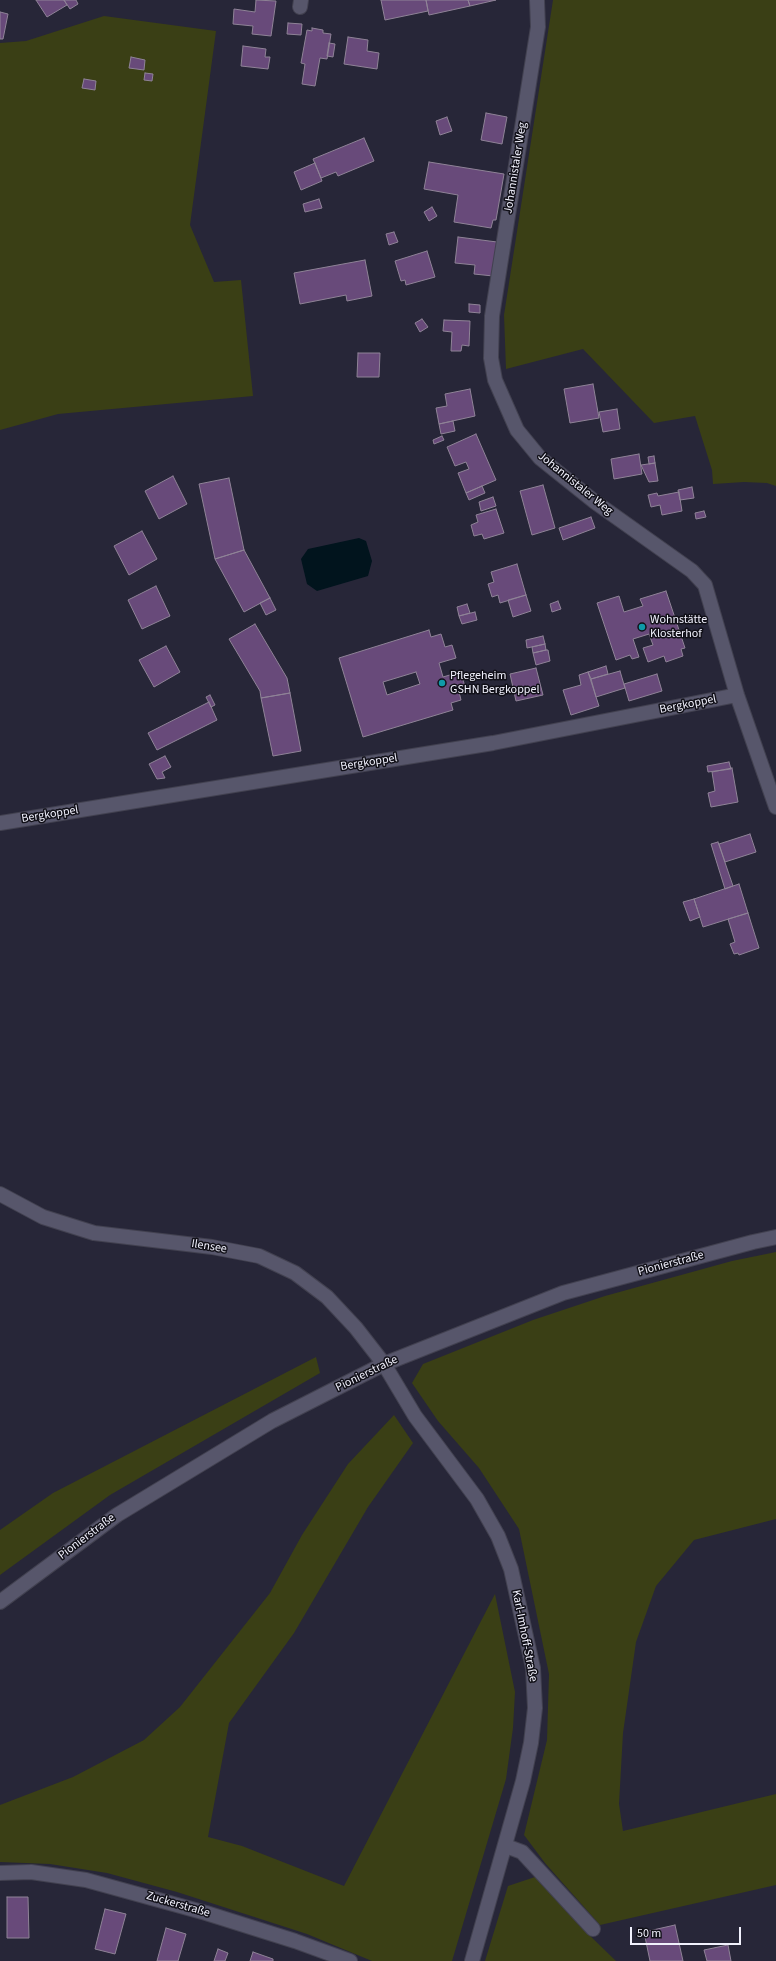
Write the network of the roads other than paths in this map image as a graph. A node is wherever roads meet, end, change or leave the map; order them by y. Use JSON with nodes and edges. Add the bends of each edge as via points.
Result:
{"nodes":[{"id":1,"x":537,"y":0,"type":"edge"},
{"id":2,"x":737,"y":695,"type":"junction"},
{"id":3,"x":776,"y":807,"type":"edge"},
{"id":4,"x":0,"y":823,"type":"edge"},
{"id":5,"x":0,"y":1194,"type":"edge"},
{"id":6,"x":776,"y":1237,"type":"edge"},
{"id":7,"x":384,"y":1364,"type":"junction"},
{"id":8,"x":0,"y":1602,"type":"edge"},
{"id":9,"x":506,"y":1846,"type":"junction"},
{"id":10,"x":0,"y":1873,"type":"edge"},
{"id":11,"x":593,"y":1929,"type":"dead end"},
{"id":12,"x":350,"y":1961,"type":"edge"},
{"id":13,"x":472,"y":1961,"type":"edge"}],
"edges":[{"from":1,"to":2,"type":"street","name":"Johannistaler Weg","via":[[538,27],[492,316],[491,358],[495,380],[517,430],[540,458],[595,502],[692,572],[705,585]]},
{"from":2,"to":3,"type":"street","name":"Johannistaler Weg"},
{"from":2,"to":4,"type":"street","name":"Bergkoppel","via":[[492,743]]},
{"from":5,"to":7,"type":"street","name":"Ilensee","via":[[43,1217],[94,1233],[212,1247],[259,1256],[295,1272],[327,1297],[356,1328]]},
{"from":6,"to":7,"type":"street","name":"Pionierstraße","via":[[563,1293]]},
{"from":7,"to":8,"type":"street","name":"Pionierstraße","via":[[272,1421],[117,1515]]},
{"from":7,"to":9,"type":"street","name":"Karl-Imhoff-Straße","via":[[415,1416],[477,1500],[498,1536],[511,1569],[533,1668],[535,1708],[531,1743]]},
{"from":9,"to":11,"type":"street","via":[[522,1852]]},
{"from":9,"to":13,"type":"street","name":"Karl-Imhoff-Straße"},
{"from":10,"to":12,"type":"street","name":"Zuckerstraße","via":[[31,1872],[86,1880],[206,1912]]}]}
